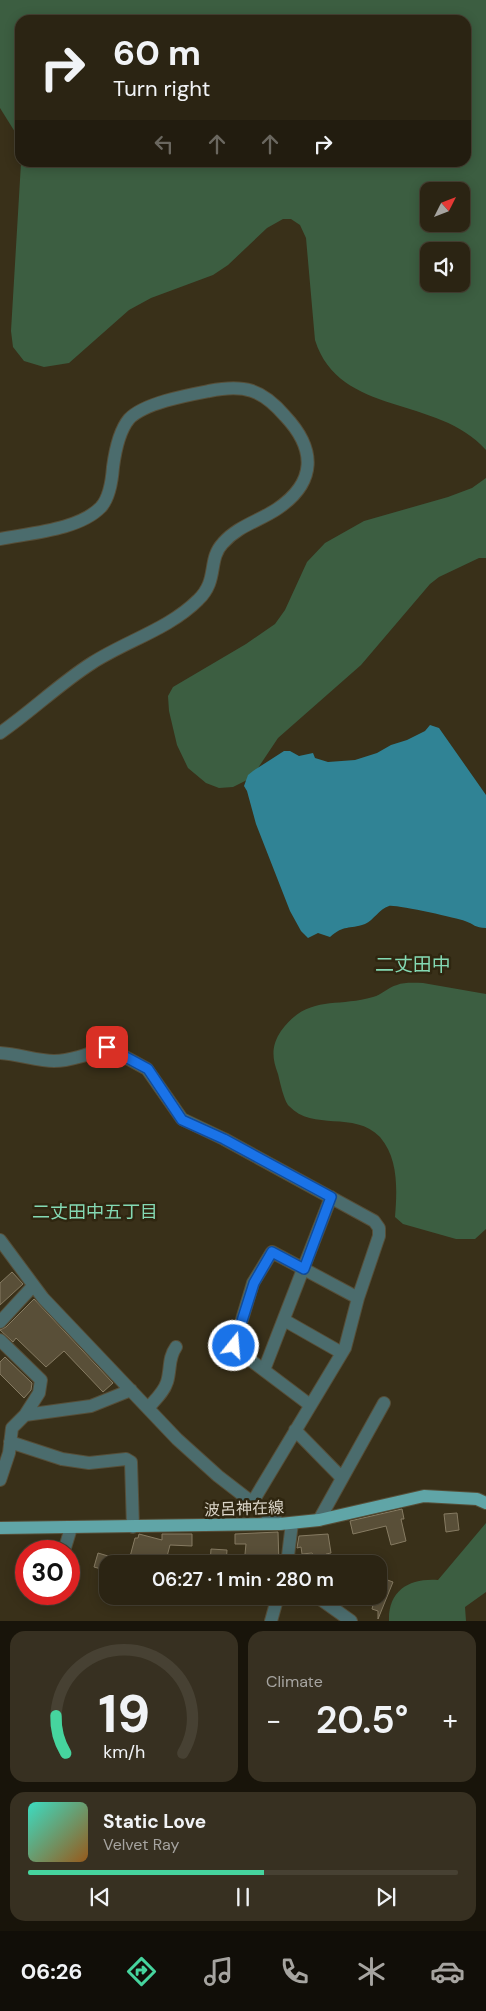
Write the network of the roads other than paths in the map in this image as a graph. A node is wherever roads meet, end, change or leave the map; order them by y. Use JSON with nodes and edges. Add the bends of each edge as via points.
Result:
{"nodes":[{"id":1,"x":0,"y":539,"type":"edge"},
{"id":2,"x":0,"y":733,"type":"edge"},
{"id":3,"x":0,"y":1053,"type":"edge"},
{"id":4,"x":331,"y":1197,"type":"junction"},
{"id":5,"x":0,"y":1240,"type":"edge"},
{"id":6,"x":304,"y":1269,"type":"junction"},
{"id":7,"x":33,"y":1286,"type":"junction"},
{"id":8,"x":358,"y":1298,"type":"junction"},
{"id":9,"x":284,"y":1320,"type":"junction"},
{"id":10,"x":0,"y":1322,"type":"edge"},
{"id":11,"x":0,"y":1340,"type":"edge"},
{"id":12,"x":176,"y":1347,"type":"dead end"},
{"id":13,"x":342,"y":1353,"type":"junction"},
{"id":14,"x":264,"y":1370,"type":"junction"},
{"id":15,"x":131,"y":1390,"type":"junction"},
{"id":16,"x":384,"y":1404,"type":"dead end"},
{"id":17,"x":310,"y":1405,"type":"junction"},
{"id":18,"x":148,"y":1408,"type":"junction"},
{"id":19,"x":25,"y":1414,"type":"junction"},
{"id":20,"x":295,"y":1430,"type":"junction"},
{"id":21,"x":10,"y":1442,"type":"junction"},
{"id":22,"x":342,"y":1478,"type":"junction"},
{"id":23,"x":0,"y":1480,"type":"edge"},
{"id":24,"x":252,"y":1503,"type":"junction"},
{"id":25,"x":486,"y":1503,"type":"edge"},
{"id":26,"x":319,"y":1520,"type":"junction"},
{"id":27,"x":286,"y":1523,"type":"junction"},
{"id":28,"x":133,"y":1527,"type":"junction"},
{"id":29,"x":0,"y":1528,"type":"edge"},
{"id":30,"x":72,"y":1528,"type":"junction"},
{"id":31,"x":68,"y":1540,"type":"edge"},
{"id":32,"x":287,"y":1555,"type":"edge"},
{"id":33,"x":275,"y":1605,"type":"edge"},
{"id":34,"x":328,"y":1605,"type":"edge"},
{"id":35,"x":271,"y":1621,"type":"edge"},
{"id":36,"x":350,"y":1621,"type":"edge"}],
"edges":[{"from":1,"to":2,"type":"street","via":[[72,524],[97,510],[106,499],[127,421],[143,409],[167,401],[211,390],[241,388],[256,391],[283,413],[305,443],[308,468],[298,490],[279,508],[241,527],[223,543],[214,559],[211,584],[200,599],[171,621],[63,682]]},
{"from":3,"to":4,"type":"street","via":[[54,1061],[107,1047],[148,1069],[182,1120]]},
{"from":4,"to":6,"type":"street"},
{"from":4,"to":8,"type":"street","via":[[374,1221],[379,1228]]},
{"from":5,"to":7,"type":"street"},
{"from":6,"to":8,"type":"street"},
{"from":6,"to":9,"type":"street"},
{"from":6,"to":14,"type":"street","via":[[272,1252],[254,1283],[234,1346]]},
{"from":7,"to":10,"type":"street"},
{"from":7,"to":15,"type":"street"},
{"from":8,"to":13,"type":"street"},
{"from":9,"to":13,"type":"street"},
{"from":9,"to":14,"type":"street"},
{"from":11,"to":19,"type":"street","via":[[41,1380],[39,1394]]},
{"from":12,"to":18,"type":"street","via":[[171,1353],[168,1380]]},
{"from":13,"to":17,"type":"street"},
{"from":14,"to":17,"type":"street"},
{"from":15,"to":18,"type":"street"},
{"from":15,"to":19,"type":"street","via":[[91,1406]]},
{"from":16,"to":22,"type":"street"},
{"from":17,"to":20,"type":"street"},
{"from":18,"to":24,"type":"street","via":[[177,1439]]},
{"from":19,"to":21,"type":"street","via":[[12,1428]]},
{"from":20,"to":22,"type":"street"},
{"from":20,"to":24,"type":"street"},
{"from":21,"to":23,"type":"street"},
{"from":21,"to":28,"type":"street","via":[[62,1459],[89,1463],[126,1459],[131,1462]]},
{"from":22,"to":26,"type":"street"},
{"from":24,"to":27,"type":"street"},
{"from":25,"to":26,"type":"main road","name":"波呂神在線","via":[[476,1499],[424,1496]]},
{"from":26,"to":27,"type":"main road","name":"波呂神在線"},
{"from":27,"to":28,"type":"main road","name":"波呂神在線"},
{"from":27,"to":32,"type":"street"},
{"from":28,"to":30,"type":"main road","name":"波呂神在線"},
{"from":29,"to":30,"type":"main road","name":"波呂神在線"},
{"from":30,"to":31,"type":"street"},
{"from":33,"to":35,"type":"street"},
{"from":34,"to":36,"type":"street"}]}
